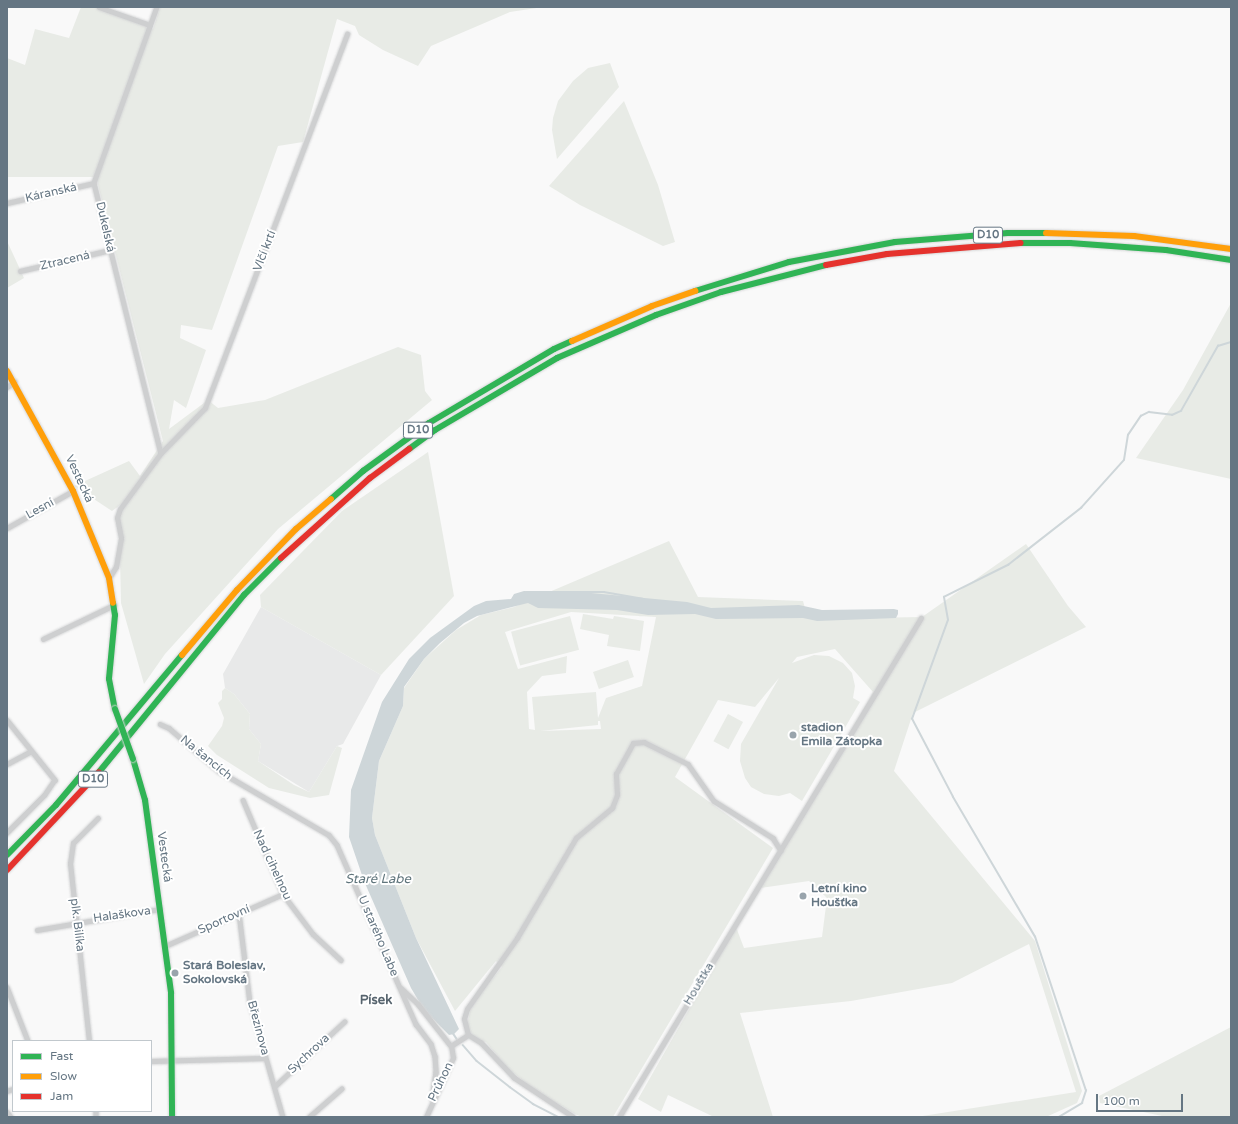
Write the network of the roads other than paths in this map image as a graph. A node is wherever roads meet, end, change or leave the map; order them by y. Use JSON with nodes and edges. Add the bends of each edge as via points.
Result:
{"nodes":[{"id":1,"x":99,"y":7,"type":"edge"},
{"id":2,"x":157,"y":7,"type":"edge"},
{"id":3,"x":150,"y":25,"type":"junction"},
{"id":4,"x":348,"y":34,"type":"dead end"},
{"id":5,"x":94,"y":183,"type":"junction"},
{"id":6,"x":7,"y":204,"type":"edge"},
{"id":7,"x":1231,"y":249,"type":"edge"},
{"id":8,"x":110,"y":250,"type":"junction"},
{"id":9,"x":1231,"y":260,"type":"edge"},
{"id":10,"x":20,"y":271,"type":"dead end"},
{"id":11,"x":7,"y":371,"type":"edge"},
{"id":12,"x":14,"y":382,"type":"junction"},
{"id":13,"x":7,"y":387,"type":"edge"},
{"id":14,"x":161,"y":453,"type":"junction"},
{"id":15,"x":73,"y":491,"type":"junction"},
{"id":16,"x":7,"y":528,"type":"edge"},
{"id":17,"x":108,"y":578,"type":"junction"},
{"id":18,"x":114,"y":605,"type":"junction"},
{"id":19,"x":921,"y":618,"type":"dead end"},
{"id":20,"x":43,"y":639,"type":"dead end"},
{"id":21,"x":7,"y":720,"type":"edge"},
{"id":22,"x":160,"y":724,"type":"dead end"},
{"id":23,"x":31,"y":751,"type":"junction"},
{"id":24,"x":7,"y":764,"type":"edge"},
{"id":25,"x":252,"y":792,"type":"joint"},
{"id":26,"x":242,"y":800,"type":"dead end"},
{"id":27,"x":98,"y":818,"type":"dead end"},
{"id":28,"x":7,"y":833,"type":"edge"},
{"id":29,"x":781,"y":851,"type":"junction"},
{"id":30,"x":7,"y":856,"type":"edge"},
{"id":31,"x":7,"y":870,"type":"edge"},
{"id":32,"x":283,"y":894,"type":"junction"},
{"id":33,"x":160,"y":909,"type":"junction"},
{"id":34,"x":240,"y":913,"type":"junction"},
{"id":35,"x":77,"y":923,"type":"junction"},
{"id":36,"x":37,"y":930,"type":"dead end"},
{"id":37,"x":165,"y":946,"type":"junction"},
{"id":38,"x":341,"y":960,"type":"dead end"},
{"id":39,"x":7,"y":987,"type":"edge"},
{"id":40,"x":400,"y":987,"type":"junction"},
{"id":41,"x":344,"y":1022,"type":"dead end"},
{"id":42,"x":468,"y":1035,"type":"junction"},
{"id":43,"x":28,"y":1040,"type":"edge"},
{"id":44,"x":90,"y":1040,"type":"edge"},
{"id":45,"x":451,"y":1046,"type":"junction"},
{"id":46,"x":265,"y":1058,"type":"junction"},
{"id":47,"x":171,"y":1060,"type":"junction"},
{"id":48,"x":152,"y":1061,"type":"edge"},
{"id":49,"x":274,"y":1087,"type":"junction"},
{"id":50,"x":341,"y":1089,"type":"dead end"},
{"id":51,"x":432,"y":1099,"type":"junction"},
{"id":52,"x":7,"y":1112,"type":"edge"},
{"id":53,"x":11,"y":1117,"type":"edge"},
{"id":54,"x":172,"y":1117,"type":"edge"},
{"id":55,"x":283,"y":1117,"type":"edge"},
{"id":56,"x":309,"y":1117,"type":"edge"},
{"id":57,"x":426,"y":1117,"type":"edge"},
{"id":58,"x":573,"y":1117,"type":"edge"},
{"id":59,"x":619,"y":1117,"type":"edge"}],
"edges":[{"from":1,"to":3,"type":"street"},
{"from":2,"to":3,"type":"street"},
{"from":3,"to":5,"type":"street"},
{"from":4,"to":14,"type":"street","name":"Vlčí krtí","via":[[205,408]]},
{"from":5,"to":6,"type":"street","name":"Káranská"},
{"from":5,"to":8,"type":"street","name":"Dukelská"},
{"from":7,"to":30,"type":"main road","number":"D10","via":[[1134,236],[1076,233],[1008,234],[895,242],[837,252],[718,283],[645,309],[554,349],[429,422],[363,471],[296,530],[237,590],[56,805]]},
{"from":8,"to":10,"type":"street","name":"Ztracená"},
{"from":8,"to":14,"type":"street","name":"Dukelská"},
{"from":9,"to":31,"type":"main road","number":"D10","via":[[1133,247],[1006,243],[880,256],[830,264],[721,292],[656,315],[557,358],[435,430],[370,478],[304,535],[244,595],[86,787]]},
{"from":11,"to":12,"type":"main road","name":"Vestecká"},
{"from":12,"to":13,"type":"street"},
{"from":12,"to":15,"type":"main road","name":"Vestecká"},
{"from":14,"to":17,"type":"street","name":"Vlčí krtí","via":[[117,513],[120,538],[116,567]]},
{"from":15,"to":16,"type":"street","name":"Lesní"},
{"from":15,"to":17,"type":"main road","name":"Vestecká"},
{"from":17,"to":18,"type":"main road","name":"Vestecká"},
{"from":18,"to":20,"type":"street"},
{"from":18,"to":33,"type":"main road","name":"Vestecká","bridge":true,"via":[[109,680],[115,709],[145,800]]},
{"from":19,"to":29,"type":"street","name":"Houštka"},
{"from":21,"to":23,"type":"street"},
{"from":22,"to":25,"type":"street","name":"Na šancích","via":[[170,728],[219,771]]},
{"from":23,"to":24,"type":"street"},
{"from":23,"to":28,"type":"street","via":[[56,780],[45,795]]},
{"from":25,"to":40,"type":"street","name":"U starého Labe","via":[[329,835],[337,845]]},
{"from":26,"to":32,"type":"street","name":"Nad cihelnou"},
{"from":27,"to":35,"type":"street","name":"plk. Bilíka","via":[[73,843],[70,864]]},
{"from":29,"to":42,"type":"street","via":[[773,838],[714,801],[688,764],[644,742],[633,743],[618,770],[617,795],[612,808],[576,838],[517,938],[468,1009],[464,1019]]},
{"from":29,"to":59,"type":"street","name":"Houštka"},
{"from":32,"to":34,"type":"street","name":"Sportovní"},
{"from":32,"to":38,"type":"street","name":"Nad cihelnou","via":[[312,934]]},
{"from":33,"to":35,"type":"street","name":"Halaškova"},
{"from":33,"to":37,"type":"main road","name":"Vestecká"},
{"from":34,"to":37,"type":"street","name":"Sportovní"},
{"from":34,"to":46,"type":"street","name":"Březinova","via":[[250,1002]]},
{"from":35,"to":36,"type":"street","name":"Halaškova"},
{"from":35,"to":44,"type":"street","name":"plk. Bilíka"},
{"from":37,"to":47,"type":"main road","name":"Vestecká","via":[[171,993]]},
{"from":39,"to":43,"type":"street"},
{"from":40,"to":45,"type":"street","via":[[418,1004]]},
{"from":40,"to":51,"type":"street","name":"U starého Labe","via":[[435,1056]]},
{"from":41,"to":49,"type":"street","name":"Sychrova"},
{"from":42,"to":45,"type":"street"},
{"from":42,"to":58,"type":"street","via":[[480,1043],[514,1078]]},
{"from":45,"to":51,"type":"street","name":"Průhon","via":[[453,1058],[439,1090]]},
{"from":46,"to":47,"type":"street"},
{"from":46,"to":49,"type":"street","name":"Březinova"},
{"from":47,"to":48,"type":"street"},
{"from":47,"to":54,"type":"main road","name":"Vestecká"},
{"from":49,"to":55,"type":"street","name":"Březinova"},
{"from":50,"to":56,"type":"street"},
{"from":51,"to":57,"type":"street","name":"Průhon"},
{"from":52,"to":53,"type":"street"}]}
